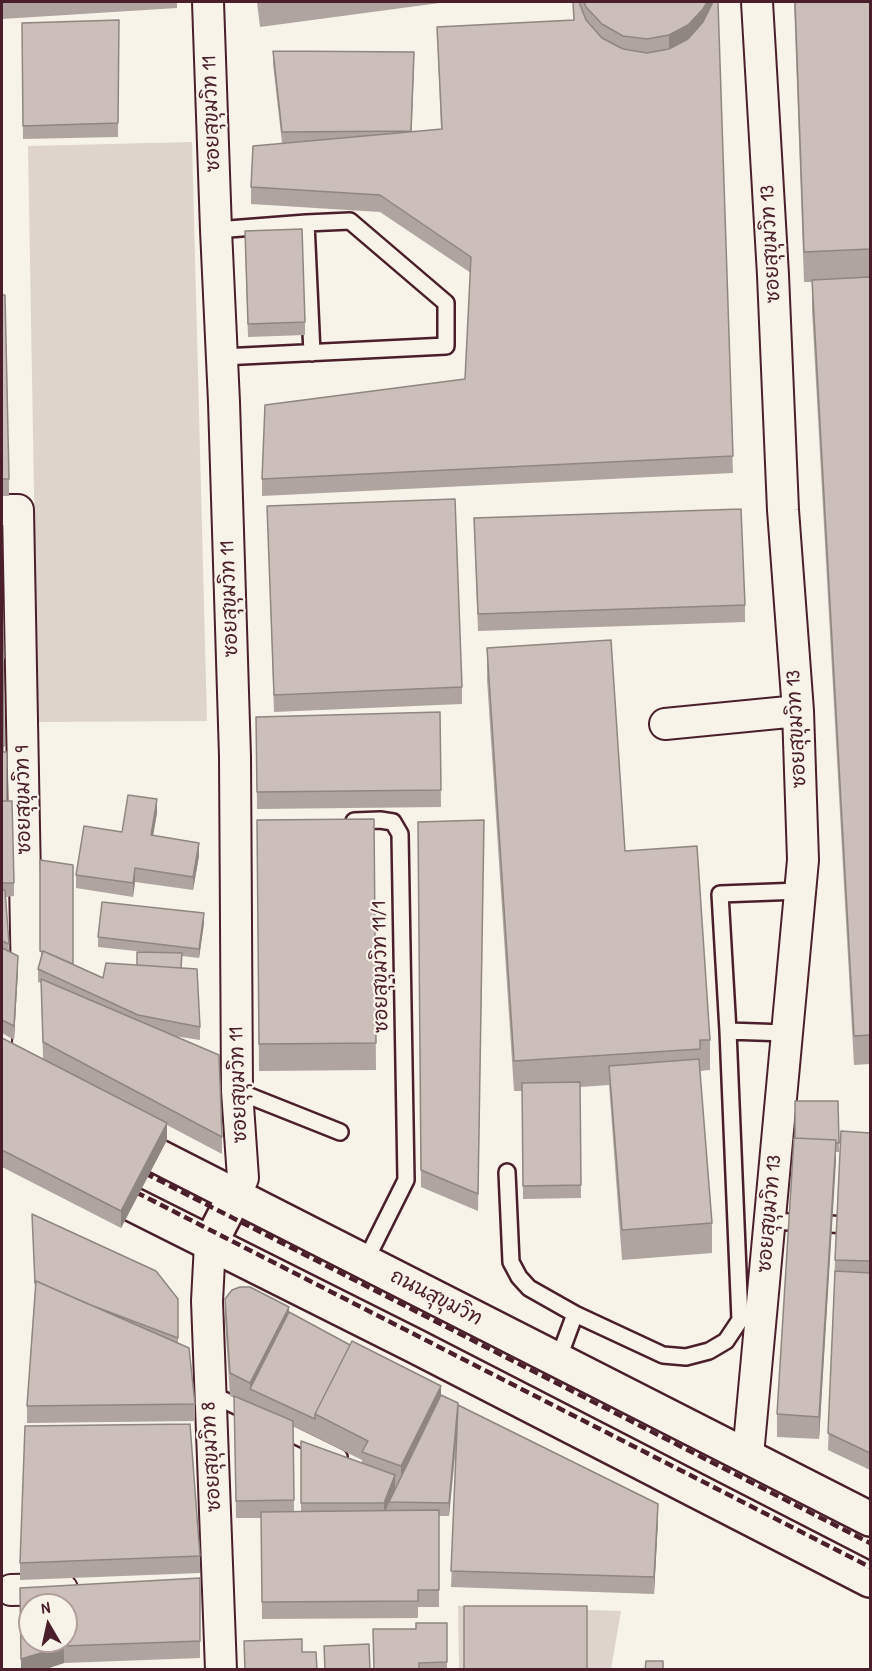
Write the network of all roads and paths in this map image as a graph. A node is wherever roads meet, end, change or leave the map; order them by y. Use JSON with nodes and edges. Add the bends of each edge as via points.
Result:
{"nodes":[{"id":1,"x":208,"y":2,"type":"edge"},
{"id":2,"x":757,"y":2,"type":"edge"},
{"id":3,"x":306,"y":223,"type":"junction"},
{"id":4,"x":216,"y":230,"type":"junction"},
{"id":5,"x":312,"y":353,"type":"junction"},
{"id":6,"x":222,"y":357,"type":"junction"},
{"id":7,"x":10,"y":510,"type":"edge"},
{"id":8,"x":798,"y":711,"type":"junction"},
{"id":9,"x":665,"y":724,"type":"dead end"},
{"id":10,"x":335,"y":821,"type":"edge"},
{"id":11,"x":800,"y":891,"type":"junction"},
{"id":12,"x":728,"y":1031,"type":"junction"},
{"id":13,"x":786,"y":1033,"type":"junction"},
{"id":14,"x":15,"y":1083,"type":"edge"},
{"id":15,"x":237,"y":1091,"type":"junction"},
{"id":16,"x":60,"y":1106,"type":"edge"},
{"id":17,"x":90,"y":1122,"type":"edge"},
{"id":18,"x":340,"y":1132,"type":"dead end"},
{"id":19,"x":64,"y":1170,"type":"edge"},
{"id":20,"x":507,"y":1172,"type":"dead end"},
{"id":21,"x":235,"y":1195,"type":"junction"},
{"id":22,"x":769,"y":1221,"type":"junction"},
{"id":23,"x":870,"y":1226,"type":"edge"},
{"id":24,"x":210,"y":1244,"type":"junction"},
{"id":25,"x":365,"y":1262,"type":"junction"},
{"id":26,"x":575,"y":1314,"type":"junction"},
{"id":27,"x":558,"y":1360,"type":"junction"},
{"id":28,"x":209,"y":1392,"type":"junction"},
{"id":29,"x":748,"y":1455,"type":"junction"},
{"id":30,"x":347,"y":1461,"type":"edge"},
{"id":31,"x":870,"y":1519,"type":"edge"},
{"id":32,"x":870,"y":1580,"type":"edge"},
{"id":33,"x":92,"y":1588,"type":"edge"},
{"id":34,"x":11,"y":1590,"type":"dead end"},
{"id":35,"x":221,"y":1670,"type":"edge"}],
"edges":[{"from":1,"to":4,"type":"street","name":"ซอยสุขุมวิท 11"},
{"from":2,"to":8,"type":"street","name":"ซอยสุขุมวิท 13","via":[[783,510]]},
{"from":3,"to":4,"type":"lane"},
{"from":3,"to":5,"type":"lane"},
{"from":3,"to":5,"type":"lane","via":[[350,221],[446,303],[446,346]]},
{"from":4,"to":6,"type":"street","name":"ซอยสุขุมวิท 11"},
{"from":5,"to":6,"type":"lane"},
{"from":6,"to":15,"type":"street","name":"ซอยสุขุมวิท 11","via":[[240,824]]},
{"from":7,"to":14,"type":"street","name":"ซอยสุขุมวิท 9"},
{"from":8,"to":9,"type":"street"},
{"from":8,"to":11,"type":"street","name":"ซอยสุขุมวิท 13","via":[[803,860]]},
{"from":10,"to":25,"type":"lane","name":"ซอยสุขุมวิท 11/1","via":[[393,822],[400,834],[406,1180]]},
{"from":11,"to":12,"type":"lane","via":[[720,894]]},
{"from":11,"to":13,"type":"street","name":"ซอยสุขุมวิท 13"},
{"from":12,"to":13,"type":"lane"},
{"from":12,"to":26,"type":"lane","via":[[740,1320],[726,1341],[686,1357],[663,1355]]},
{"from":13,"to":22,"type":"street","name":"ซอยสุขุมวิท 13"},
{"from":14,"to":16,"type":"main road"},
{"from":15,"to":18,"type":"lane"},
{"from":15,"to":21,"type":"street","name":"ซอยสุขุมวิท 11","via":[[243,1178]]},
{"from":17,"to":21,"type":"main road","name":"ถนนสุขุมวิท"},
{"from":19,"to":24,"type":"main road"},
{"from":20,"to":26,"type":"lane","via":[[512,1262],[519,1277],[529,1288]]},
{"from":21,"to":24,"type":"main road"},
{"from":21,"to":25,"type":"main road","name":"ถนนสุขุมวิท"},
{"from":22,"to":23,"type":"lane"},
{"from":22,"to":29,"type":"street","name":"ซอยสุขุมวิท 13"},
{"from":24,"to":28,"type":"street","name":"ซอยสุขุมวิท 8"},
{"from":24,"to":32,"type":"main road"},
{"from":25,"to":27,"type":"main road","name":"ถนนสุขุมวิท"},
{"from":26,"to":27,"type":"lane"},
{"from":27,"to":29,"type":"main road","name":"ถนนสุขุมวิท"},
{"from":28,"to":30,"type":"lane"},
{"from":28,"to":35,"type":"street","name":"ซอยสุขุมวิท 8","via":[[199,1428],[206,1585]]},
{"from":29,"to":31,"type":"main road","name":"ถนนสุขุมวิท"},
{"from":33,"to":34,"type":"street"}]}
